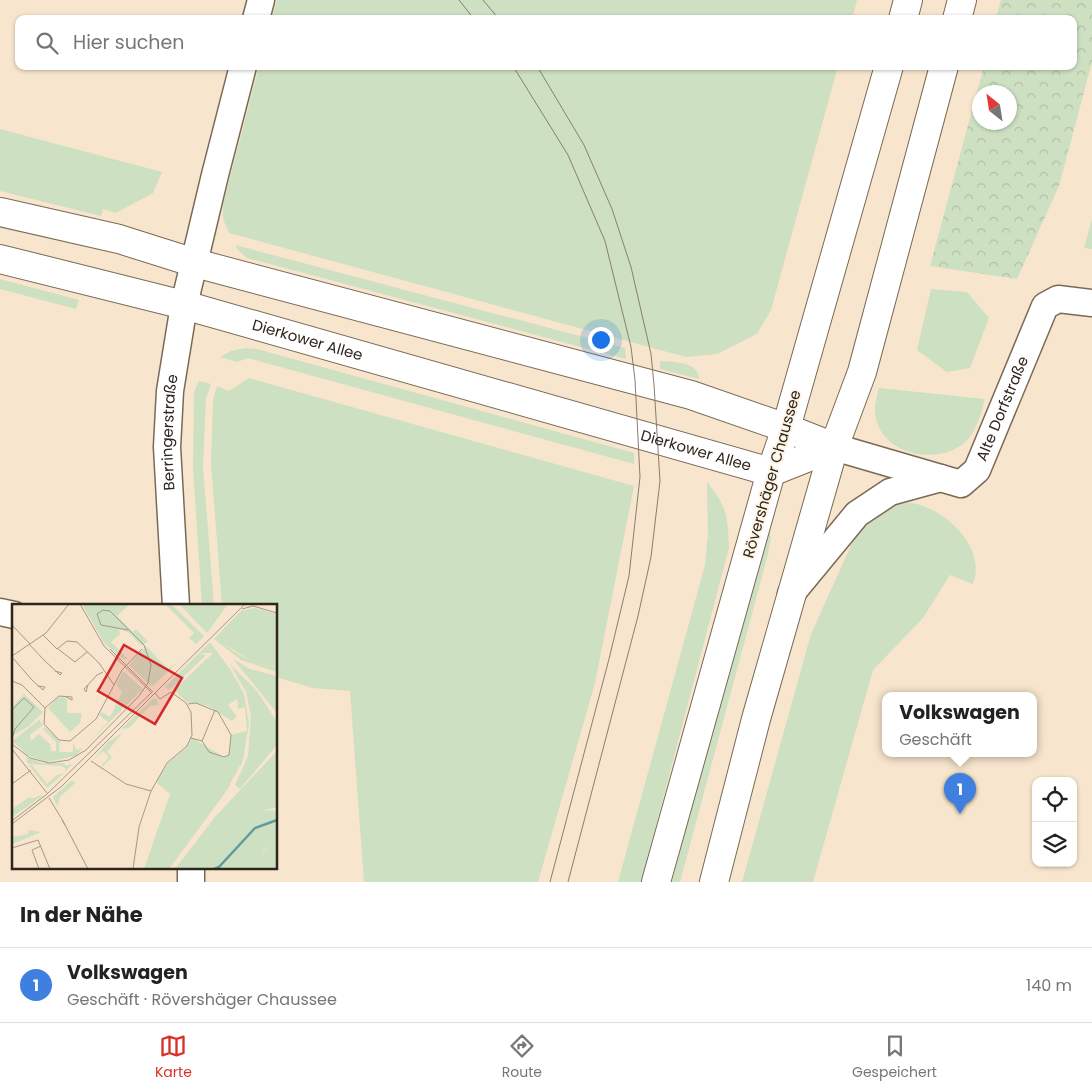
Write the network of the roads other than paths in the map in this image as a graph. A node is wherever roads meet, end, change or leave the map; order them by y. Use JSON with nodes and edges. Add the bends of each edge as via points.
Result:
{"nodes":[{"id":1,"x":260,"y":0,"type":"edge"},
{"id":2,"x":908,"y":0,"type":"edge"},
{"id":3,"x":962,"y":0,"type":"edge"},
{"id":4,"x":257,"y":15,"type":"edge"},
{"id":5,"x":904,"y":15,"type":"edge"},
{"id":6,"x":958,"y":15,"type":"edge"},
{"id":7,"x":242,"y":70,"type":"edge"},
{"id":8,"x":888,"y":70,"type":"edge"},
{"id":9,"x":943,"y":70,"type":"edge"},
{"id":10,"x":0,"y":212,"type":"edge"},
{"id":11,"x":0,"y":259,"type":"edge"},
{"id":12,"x":195,"y":263,"type":"junction"},
{"id":13,"x":1092,"y":303,"type":"edge"},
{"id":14,"x":184,"y":305,"type":"junction"},
{"id":15,"x":786,"y":428,"type":"junction"},
{"id":16,"x":834,"y":447,"type":"junction"},
{"id":17,"x":771,"y":472,"type":"junction"},
{"id":18,"x":941,"y":478,"type":"junction"},
{"id":19,"x":790,"y":595,"type":"junction"},
{"id":20,"x":176,"y":604,"type":"edge"},
{"id":21,"x":656,"y":882,"type":"edge"},
{"id":22,"x":714,"y":882,"type":"edge"}],
"edges":[{"from":1,"to":4,"type":"street"},
{"from":2,"to":5,"type":"main road"},
{"from":3,"to":6,"type":"main road"},
{"from":7,"to":12,"type":"street"},
{"from":8,"to":15,"type":"main road","name":"Rövershäger Chaussee"},
{"from":9,"to":16,"type":"main road","via":[[862,372]]},
{"from":10,"to":12,"type":"main road","via":[[119,239]]},
{"from":11,"to":14,"type":"main road","name":"Dierkower Allee"},
{"from":12,"to":14,"type":"street","name":"Berringerstraße"},
{"from":12,"to":15,"type":"main road","via":[[692,395]]},
{"from":13,"to":18,"type":"street","name":"Alte Dorfstraße","via":[[1058,299],[1045,306],[977,470],[961,484]]},
{"from":14,"to":17,"type":"main road","name":"Dierkower Allee"},
{"from":14,"to":20,"type":"street","name":"Berringerstraße","via":[[170,391],[167,447]]},
{"from":15,"to":16,"type":"main road"},
{"from":15,"to":17,"type":"main road","name":"Rövershäger Chaussee"},
{"from":16,"to":17,"type":"main road","name":"Dierkower Allee"},
{"from":16,"to":18,"type":"street","name":"Alte Dorfstraße"},
{"from":16,"to":19,"type":"main road"},
{"from":17,"to":21,"type":"main road","name":"Rövershäger Chaussee"},
{"from":18,"to":19,"type":"street","via":[[890,492],[858,514]]},
{"from":19,"to":22,"type":"main road"}]}
